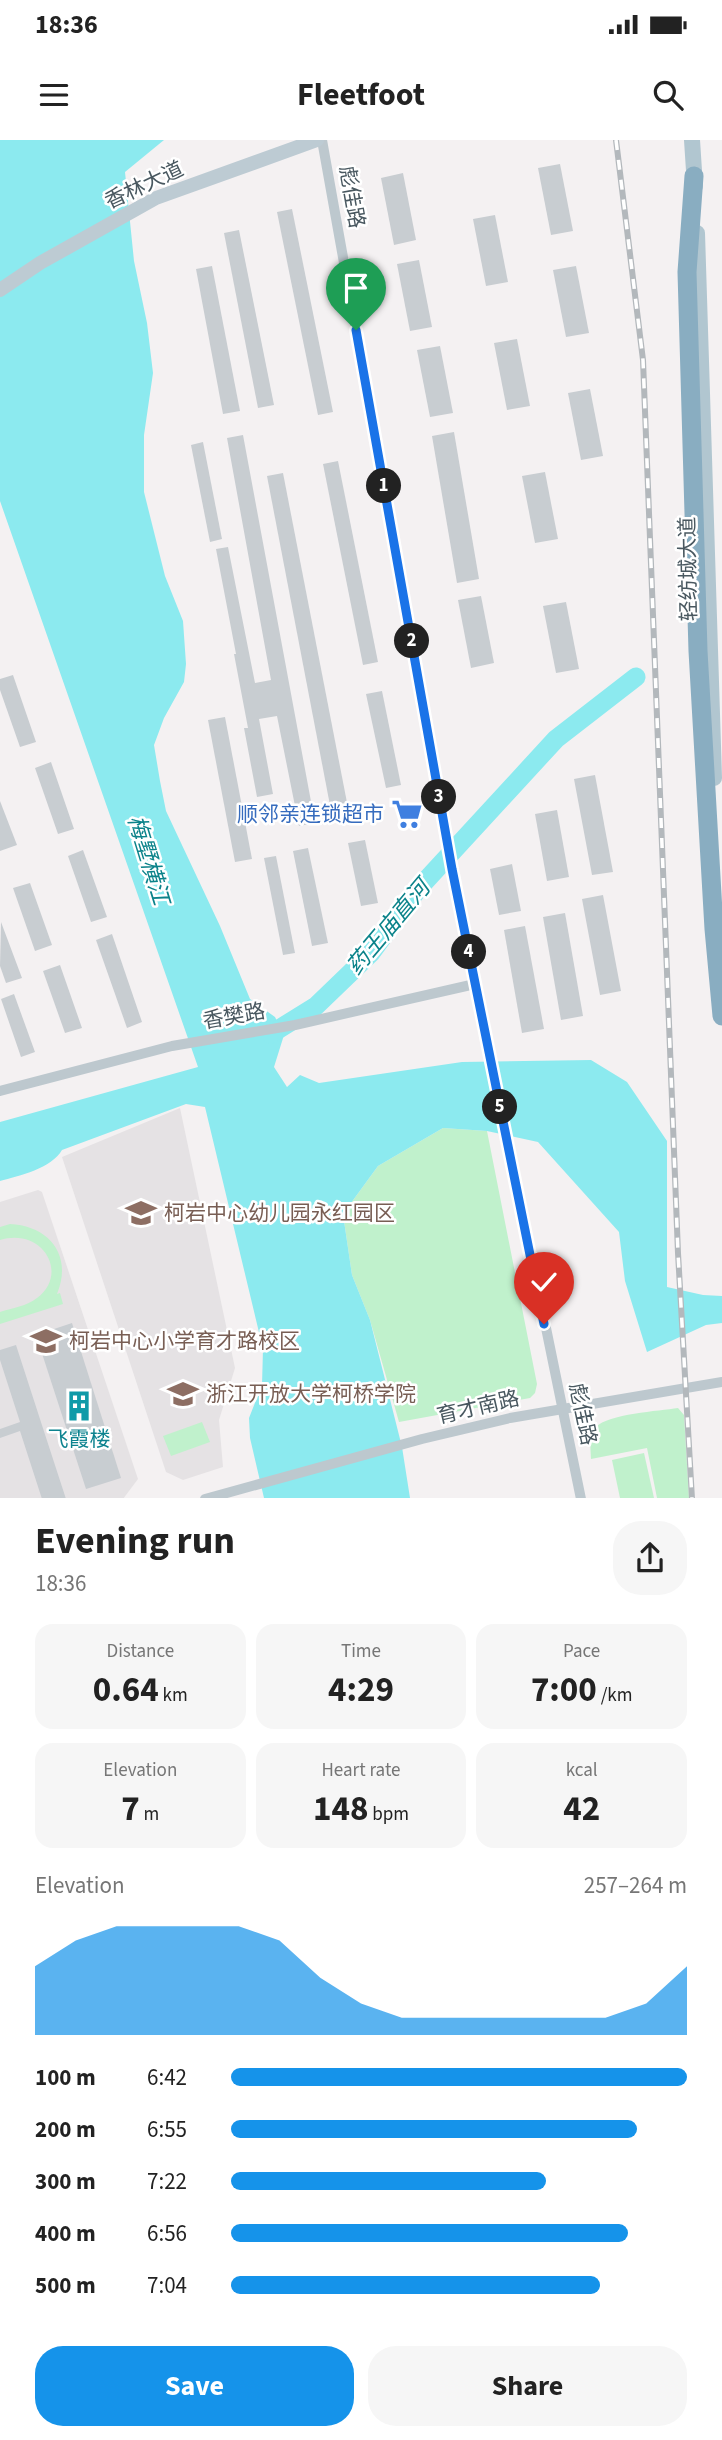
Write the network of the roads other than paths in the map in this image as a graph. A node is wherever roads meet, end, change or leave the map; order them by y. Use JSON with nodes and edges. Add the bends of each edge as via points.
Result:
{"nodes":[{"id":1,"x":320,"y":140,"type":"edge"},
{"id":2,"x":692,"y":140,"type":"edge"},
{"id":3,"x":695,"y":176,"type":"junction"},
{"id":4,"x":0,"y":290,"type":"edge"},
{"id":5,"x":475,"y":984,"type":"junction"},
{"id":6,"x":722,"y":996,"type":"edge"},
{"id":7,"x":722,"y":1016,"type":"edge"},
{"id":8,"x":0,"y":1091,"type":"edge"},
{"id":9,"x":722,"y":1382,"type":"edge"},
{"id":10,"x":561,"y":1409,"type":"junction"},
{"id":11,"x":208,"y":1498,"type":"edge"},
{"id":12,"x":581,"y":1498,"type":"edge"}],
"edges":[{"from":1,"to":4,"type":"street","name":"香林大道","via":[[156,198]]},
{"from":1,"to":5,"type":"street","name":"彪佳路"},
{"from":2,"to":3,"type":"main road","name":"轻纺城大道"},
{"from":3,"to":6,"type":"main road","name":"轻纺城大道"},
{"from":3,"to":7,"type":"highway","via":[[687,272],[698,651]]},
{"from":5,"to":8,"type":"street","name":"香樊路","via":[[295,1025],[173,1046]]},
{"from":5,"to":10,"type":"street","name":"彪佳路"},
{"from":9,"to":10,"type":"street","name":"育才南路"},
{"from":10,"to":11,"type":"street","name":"育才南路","via":[[422,1439]]},
{"from":10,"to":12,"type":"street","name":"彪佳路"}]}
